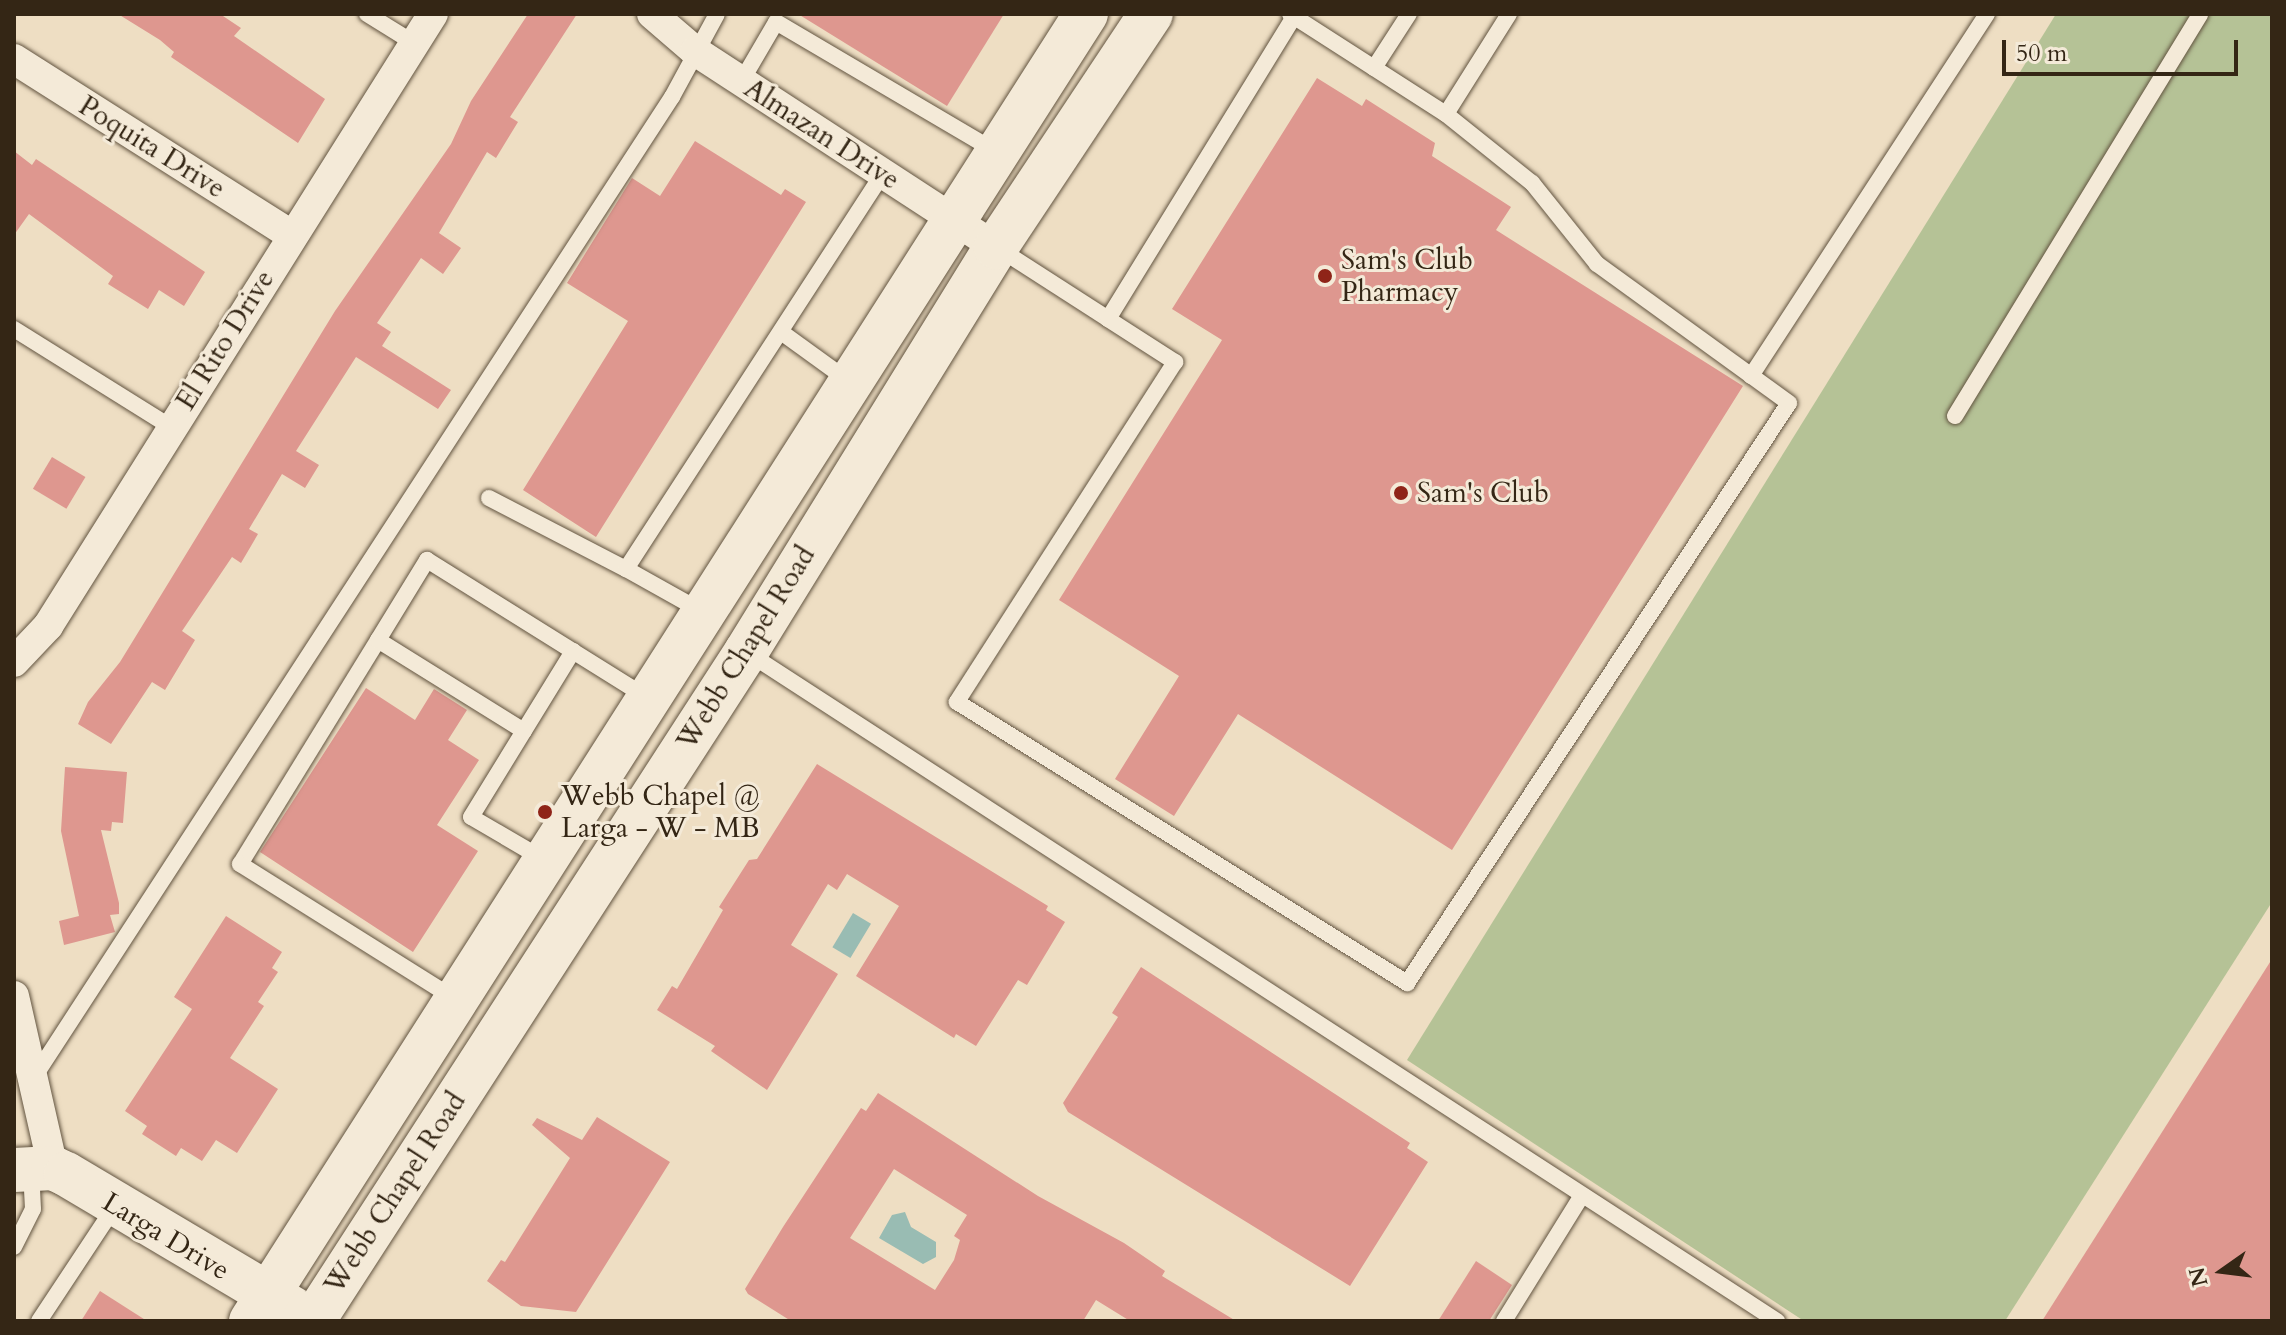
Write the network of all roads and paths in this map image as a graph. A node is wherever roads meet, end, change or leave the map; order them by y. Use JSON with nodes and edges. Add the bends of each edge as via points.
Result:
{"nodes":[{"id":1,"x":367,"y":14,"type":"edge"},
{"id":2,"x":433,"y":14,"type":"edge"},
{"id":3,"x":652,"y":14,"type":"edge"},
{"id":4,"x":717,"y":14,"type":"edge"},
{"id":5,"x":1086,"y":14,"type":"edge"},
{"id":6,"x":1151,"y":14,"type":"edge"},
{"id":7,"x":1409,"y":14,"type":"edge"},
{"id":8,"x":1509,"y":14,"type":"edge"},
{"id":9,"x":1987,"y":14,"type":"edge"},
{"id":10,"x":2200,"y":14,"type":"edge"},
{"id":11,"x":1294,"y":15,"type":"edge"},
{"id":12,"x":414,"y":43,"type":"junction"},
{"id":13,"x":695,"y":51,"type":"junction"},
{"id":14,"x":14,"y":59,"type":"edge"},
{"id":15,"x":1374,"y":68,"type":"junction"},
{"id":16,"x":741,"y":82,"type":"junction"},
{"id":17,"x":1446,"y":114,"type":"junction"},
{"id":18,"x":997,"y":153,"type":"junction"},
{"id":19,"x":883,"y":174,"type":"junction"},
{"id":20,"x":955,"y":220,"type":"junction"},
{"id":21,"x":291,"y":235,"type":"junction"},
{"id":22,"x":996,"y":247,"type":"junction"},
{"id":23,"x":1108,"y":319,"type":"junction"},
{"id":24,"x":14,"y":329,"type":"edge"},
{"id":25,"x":781,"y":332,"type":"junction"},
{"id":26,"x":1751,"y":376,"type":"junction"},
{"id":27,"x":851,"y":383,"type":"junction"},
{"id":28,"x":1955,"y":416,"type":"dead end"},
{"id":29,"x":171,"y":427,"type":"junction"},
{"id":30,"x":489,"y":498,"type":"dead end"},
{"id":31,"x":626,"y":569,"type":"junction"},
{"id":32,"x":705,"y":612,"type":"junction"},
{"id":33,"x":378,"y":640,"type":"junction"},
{"id":34,"x":573,"y":651,"type":"junction"},
{"id":35,"x":746,"y":652,"type":"junction"},
{"id":36,"x":14,"y":662,"type":"edge"},
{"id":37,"x":649,"y":699,"type":"junction"},
{"id":38,"x":524,"y":731,"type":"junction"},
{"id":39,"x":545,"y":861,"type":"junction"},
{"id":40,"x":591,"y":888,"type":"junction"},
{"id":41,"x":14,"y":996,"type":"edge"},
{"id":42,"x":456,"y":1000,"type":"junction"},
{"id":43,"x":33,"y":1079,"type":"junction"},
{"id":44,"x":33,"y":1169,"type":"edge"},
{"id":45,"x":1582,"y":1195,"type":"junction"},
{"id":46,"x":115,"y":1206,"type":"junction"},
{"id":47,"x":14,"y":1247,"type":"edge"},
{"id":48,"x":259,"y":1308,"type":"edge"},
{"id":49,"x":39,"y":1321,"type":"edge"},
{"id":50,"x":313,"y":1321,"type":"edge"},
{"id":51,"x":1504,"y":1321,"type":"edge"},
{"id":52,"x":1777,"y":1321,"type":"edge"}],
"edges":[{"from":1,"to":12,"type":"lane"},
{"from":2,"to":12,"type":"street","name":"El Rito Drive"},
{"from":3,"to":13,"type":"street","name":"Almazan Drive"},
{"from":4,"to":13,"type":"lane"},
{"from":5,"to":18,"type":"main road","name":"Webb Chapel Road"},
{"from":6,"to":22,"type":"main road","name":"Webb Chapel Road"},
{"from":7,"to":15,"type":"lane"},
{"from":8,"to":17,"type":"lane"},
{"from":9,"to":26,"type":"lane"},
{"from":10,"to":28,"type":"lane"},
{"from":11,"to":15,"type":"lane"},
{"from":11,"to":23,"type":"lane"},
{"from":12,"to":21,"type":"street","name":"El Rito Drive"},
{"from":13,"to":16,"type":"street","name":"Almazan Drive"},
{"from":13,"to":43,"type":"lane","via":[[663,110]]},
{"from":14,"to":21,"type":"street","name":"Poquita Drive"},
{"from":15,"to":17,"type":"lane"},
{"from":16,"to":18,"type":"lane","via":[[776,22]]},
{"from":16,"to":19,"type":"street","name":"Almazan Drive"},
{"from":17,"to":26,"type":"lane","via":[[1532,183],[1597,264]]},
{"from":18,"to":20,"type":"main road","name":"Webb Chapel Road"},
{"from":19,"to":20,"type":"street","name":"Almazan Drive"},
{"from":19,"to":25,"type":"lane"},
{"from":20,"to":22,"type":"street","name":"Almazan Drive"},
{"from":20,"to":27,"type":"main road","name":"Webb Chapel Road"},
{"from":21,"to":29,"type":"street","name":"El Rito Drive"},
{"from":22,"to":23,"type":"lane"},
{"from":22,"to":35,"type":"main road","name":"Webb Chapel Road"},
{"from":23,"to":26,"type":"lane","via":[[1175,362],[957,702],[1407,983],[1789,403]]},
{"from":24,"to":29,"type":"lane"},
{"from":25,"to":27,"type":"lane"},
{"from":25,"to":31,"type":"lane"},
{"from":27,"to":32,"type":"main road","name":"Webb Chapel Road"},
{"from":29,"to":36,"type":"street","name":"El Rito Drive","via":[[48,626]]},
{"from":30,"to":31,"type":"lane"},
{"from":31,"to":32,"type":"lane"},
{"from":32,"to":37,"type":"main road","name":"Webb Chapel Road"},
{"from":33,"to":34,"type":"lane","via":[[427,560]]},
{"from":33,"to":38,"type":"lane"},
{"from":33,"to":42,"type":"lane","via":[[240,864]]},
{"from":34,"to":37,"type":"lane"},
{"from":34,"to":38,"type":"lane"},
{"from":35,"to":40,"type":"main road","name":"Webb Chapel Road"},
{"from":35,"to":45,"type":"lane"},
{"from":37,"to":39,"type":"main road","name":"Webb Chapel Road"},
{"from":38,"to":39,"type":"lane","via":[[471,817]]},
{"from":39,"to":40,"type":"main road"},
{"from":39,"to":42,"type":"main road","name":"Webb Chapel Road"},
{"from":40,"to":50,"type":"main road","name":"Webb Chapel Road"},
{"from":41,"to":43,"type":"street"},
{"from":42,"to":48,"type":"main road","name":"Webb Chapel Road"},
{"from":43,"to":44,"type":"street"},
{"from":44,"to":46,"type":"main road","name":"Larga Drive"},
{"from":44,"to":47,"type":"lane","via":[[33,1209]]},
{"from":45,"to":51,"type":"lane"},
{"from":45,"to":52,"type":"lane"},
{"from":46,"to":48,"type":"main road","name":"Larga Drive"},
{"from":46,"to":49,"type":"lane"},
{"from":48,"to":50,"type":"main road","name":"Larga Drive"}]}
